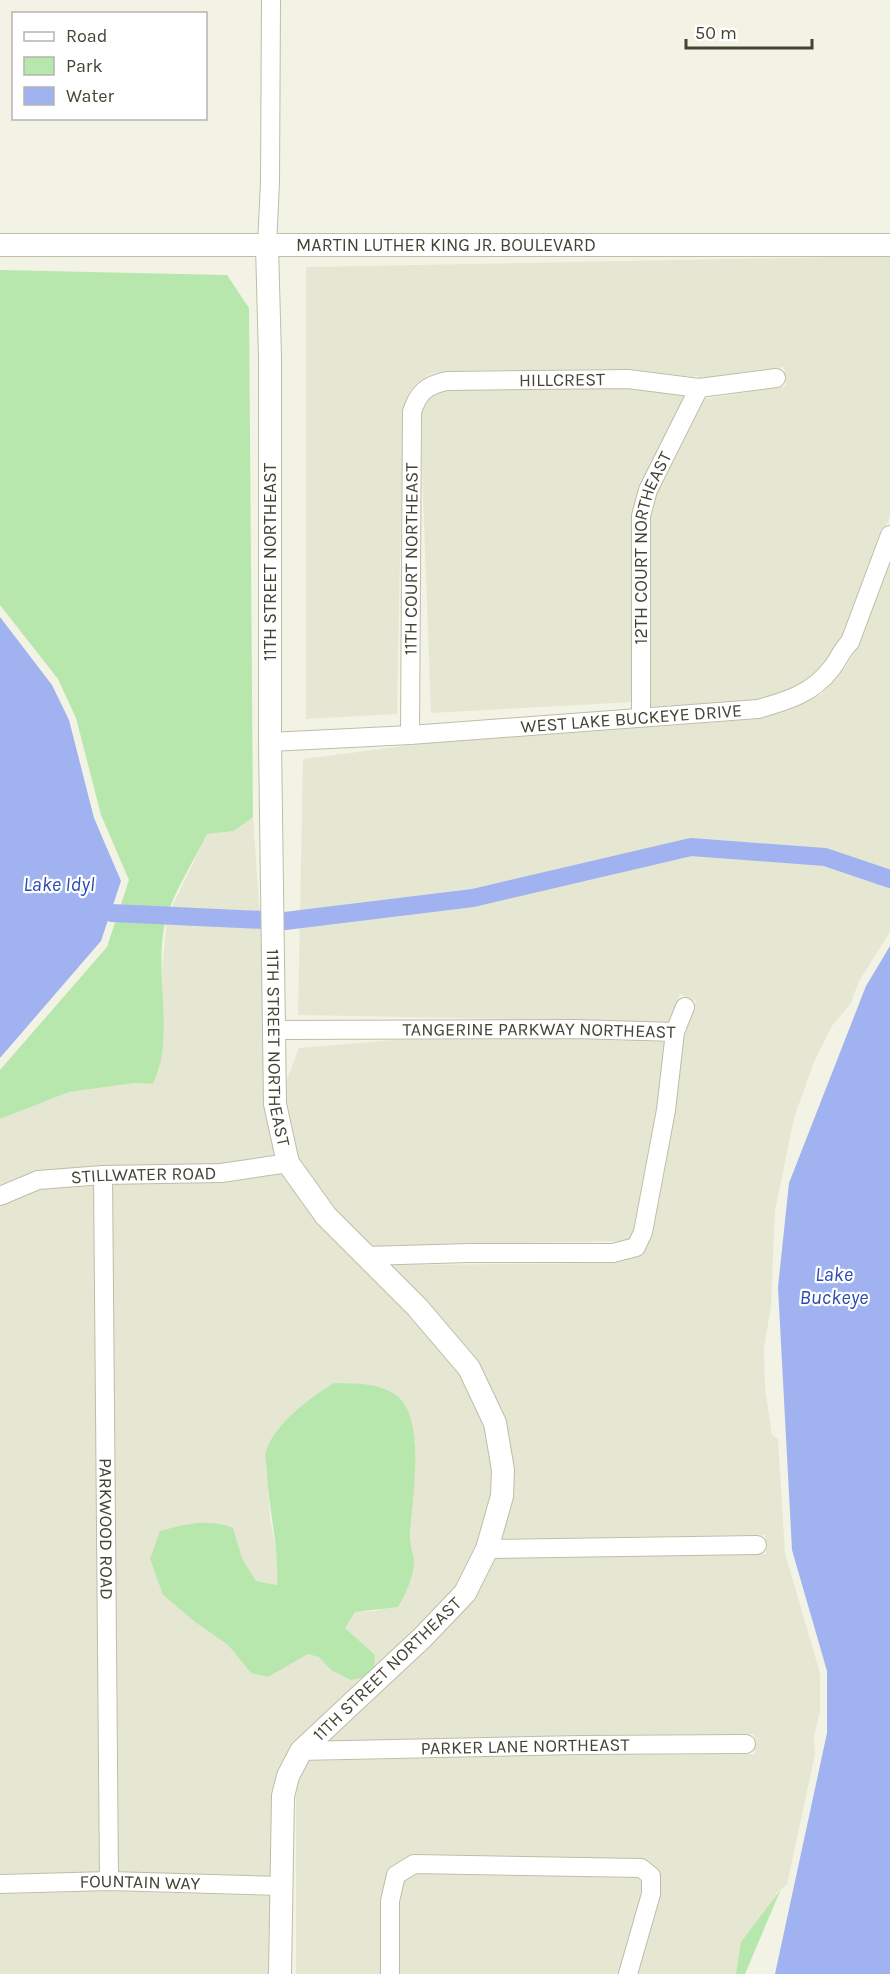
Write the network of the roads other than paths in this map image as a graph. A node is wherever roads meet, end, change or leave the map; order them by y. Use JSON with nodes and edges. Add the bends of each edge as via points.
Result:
{"nodes":[{"id":1,"x":271,"y":0,"type":"edge"},
{"id":2,"x":0,"y":245,"type":"edge"},
{"id":3,"x":890,"y":245,"type":"edge"},
{"id":4,"x":267,"y":246,"type":"junction"},
{"id":5,"x":776,"y":378,"type":"dead end"},
{"id":6,"x":699,"y":388,"type":"junction"},
{"id":7,"x":426,"y":389,"type":"joint"},
{"id":8,"x":890,"y":535,"type":"edge"},
{"id":9,"x":642,"y":717,"type":"junction"},
{"id":10,"x":410,"y":735,"type":"junction"},
{"id":11,"x":270,"y":742,"type":"junction"},
{"id":12,"x":685,"y":1007,"type":"dead end"},
{"id":13,"x":273,"y":1030,"type":"junction"},
{"id":14,"x":675,"y":1032,"type":"junction"},
{"id":15,"x":288,"y":1162,"type":"junction"},
{"id":16,"x":103,"y":1175,"type":"junction"},
{"id":17,"x":0,"y":1196,"type":"edge"},
{"id":18,"x":367,"y":1256,"type":"junction"},
{"id":19,"x":757,"y":1545,"type":"dead end"},
{"id":20,"x":487,"y":1550,"type":"junction"},
{"id":21,"x":746,"y":1744,"type":"dead end"},
{"id":22,"x":301,"y":1752,"type":"junction"},
{"id":23,"x":109,"y":1881,"type":"junction"},
{"id":24,"x":0,"y":1884,"type":"edge"},
{"id":25,"x":280,"y":1886,"type":"junction"},
{"id":26,"x":280,"y":1974,"type":"edge"},
{"id":27,"x":390,"y":1974,"type":"edge"},
{"id":28,"x":628,"y":1974,"type":"edge"}],
"edges":[{"from":1,"to":4,"type":"street","name":"11TH STREET NORTHEAST"},
{"from":2,"to":4,"type":"street","name":"MARTIN LUTHER KING JR. BOULEVARD"},
{"from":3,"to":4,"type":"street","name":"MARTIN LUTHER KING JR. BOULEVARD"},
{"from":4,"to":11,"type":"street","name":"11TH STREET NORTHEAST"},
{"from":5,"to":6,"type":"street","name":"HILLCREST"},
{"from":6,"to":7,"type":"street","name":"HILLCREST","via":[[628,379],[447,381],[432,383]]},
{"from":6,"to":9,"type":"street","name":"12TH COURT NORTHEAST","via":[[648,489],[640,516]]},
{"from":7,"to":10,"type":"street","name":"11TH COURT NORTHEAST","via":[[417,397],[412,412]]},
{"from":8,"to":9,"type":"street","name":"WEST LAKE BUCKEYE DRIVE","via":[[850,642],[816,687],[758,709]]},
{"from":9,"to":10,"type":"street","name":"WEST LAKE BUCKEYE DRIVE"},
{"from":10,"to":11,"type":"street","name":"WEST LAKE BUCKEYE DRIVE"},
{"from":11,"to":13,"type":"street","name":"11TH STREET NORTHEAST"},
{"from":12,"to":14,"type":"street"},
{"from":13,"to":14,"type":"street","name":"TANGERINE PARKWAY NORTHEAST"},
{"from":13,"to":15,"type":"street","name":"11TH STREET NORTHEAST","via":[[275,1104]]},
{"from":14,"to":18,"type":"street","name":"TANGERINE PARKWAY NORTHEAST","via":[[666,1110],[643,1232],[636,1247],[613,1253]]},
{"from":15,"to":16,"type":"street","name":"STILLWATER ROAD","via":[[221,1173]]},
{"from":15,"to":18,"type":"street","name":"11TH STREET NORTHEAST","via":[[326,1216]]},
{"from":16,"to":17,"type":"street","name":"STILLWATER ROAD","via":[[38,1180]]},
{"from":16,"to":23,"type":"street","name":"PARKWOOD ROAD"},
{"from":18,"to":20,"type":"street","name":"11TH STREET NORTHEAST","via":[[460,1354],[489,1405],[503,1470],[502,1496]]},
{"from":19,"to":20,"type":"street"},
{"from":20,"to":22,"type":"street","name":"11TH STREET NORTHEAST","via":[[465,1593],[423,1638]]},
{"from":21,"to":22,"type":"street","name":"PARKER LANE NORTHEAST"},
{"from":22,"to":25,"type":"street","name":"11TH STREET NORTHEAST","via":[[283,1796]]},
{"from":23,"to":24,"type":"street","name":"FOUNTAIN WAY"},
{"from":23,"to":25,"type":"street","name":"FOUNTAIN WAY"},
{"from":25,"to":26,"type":"street","name":"11TH STREET NORTHEAST"},
{"from":27,"to":28,"type":"street","via":[[390,1901],[396,1875],[414,1864],[642,1868],[651,1876],[651,1894]]}]}
